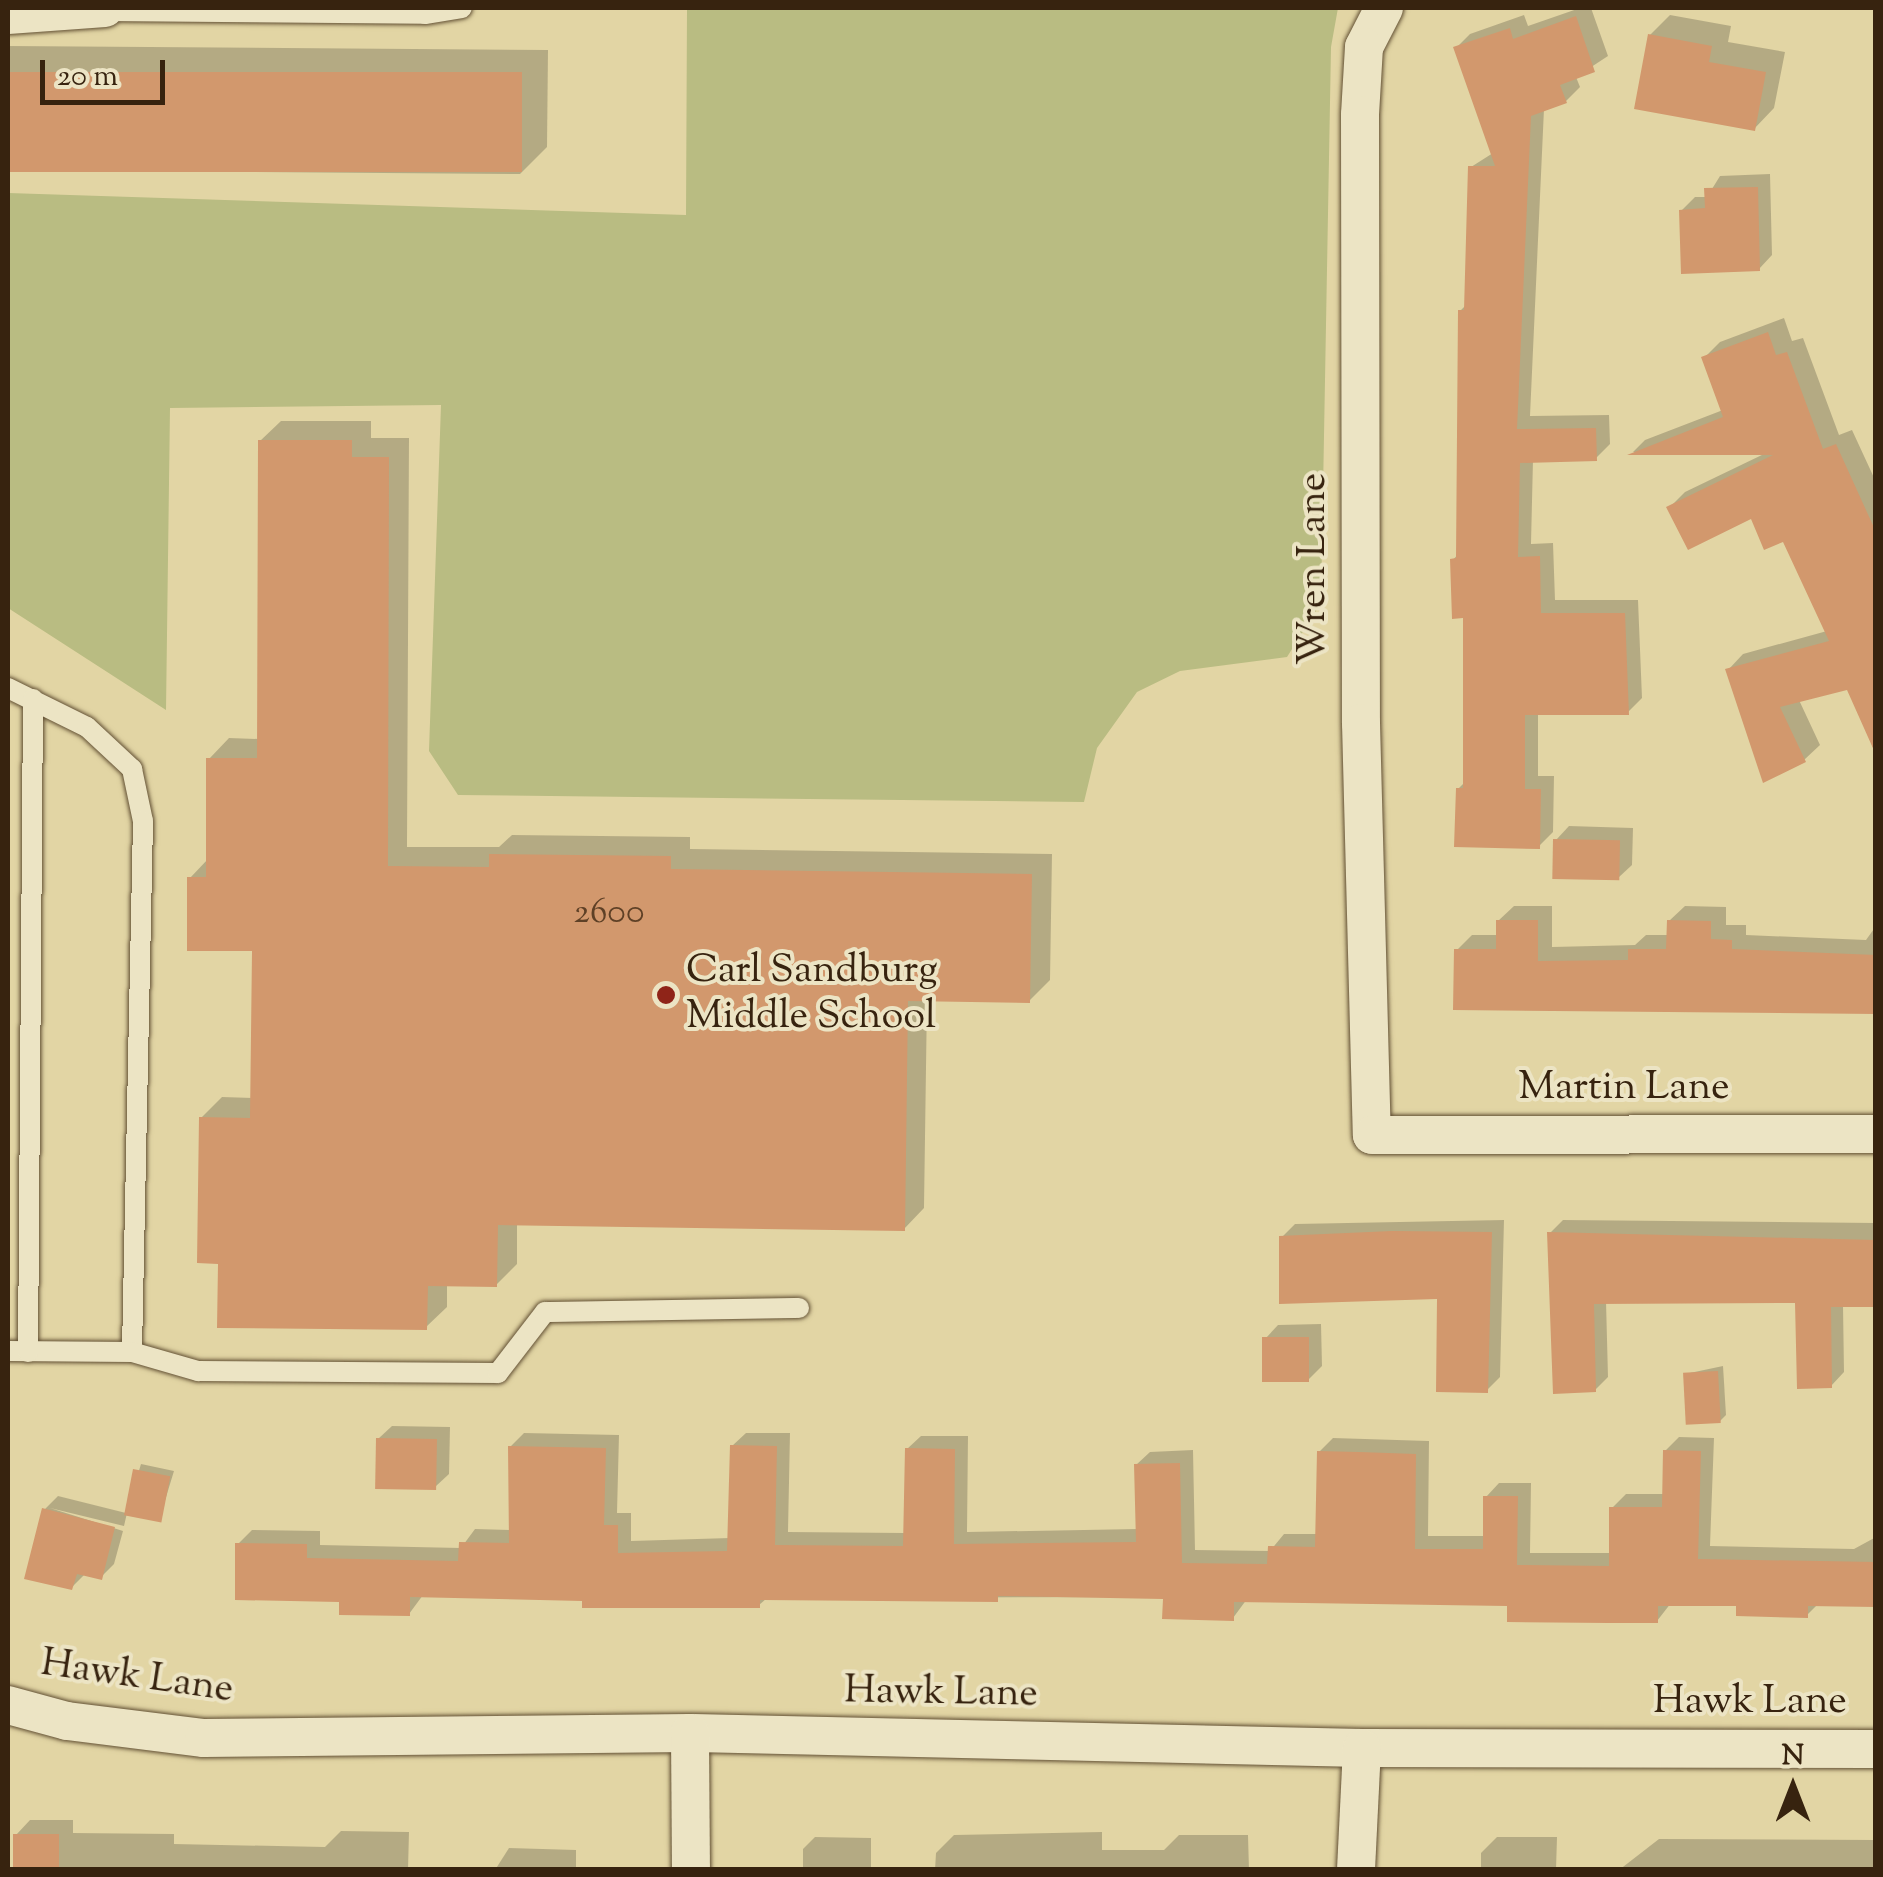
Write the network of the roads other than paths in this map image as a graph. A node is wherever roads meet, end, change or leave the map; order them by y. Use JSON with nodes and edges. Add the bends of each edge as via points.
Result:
{"nodes":[{"id":1,"x":462,"y":8,"type":"edge"},
{"id":2,"x":1384,"y":8,"type":"edge"},
{"id":3,"x":105,"y":10,"type":"edge"},
{"id":4,"x":8,"y":15,"type":"edge"},
{"id":5,"x":8,"y":688,"type":"edge"},
{"id":6,"x":33,"y":699,"type":"junction"},
{"id":7,"x":1876,"y":1134,"type":"edge"},
{"id":8,"x":1372,"y":1135,"type":"joint"},
{"id":9,"x":799,"y":1308,"type":"dead end"},
{"id":10,"x":18,"y":1352,"type":"edge"},
{"id":11,"x":132,"y":1352,"type":"junction"},
{"id":12,"x":8,"y":1704,"type":"edge"},
{"id":13,"x":690,"y":1733,"type":"junction"},
{"id":14,"x":1362,"y":1748,"type":"junction"},
{"id":15,"x":1876,"y":1748,"type":"edge"},
{"id":16,"x":691,"y":1870,"type":"edge"},
{"id":17,"x":1356,"y":1870,"type":"edge"}],
"edges":[{"from":1,"to":3,"type":"lane","via":[[425,14]]},
{"from":2,"to":8,"type":"street","name":"Wren Lane","via":[[1364,46],[1360,115],[1360,722]]},
{"from":3,"to":4,"type":"street"},
{"from":5,"to":6,"type":"lane"},
{"from":6,"to":10,"type":"lane"},
{"from":6,"to":11,"type":"lane","via":[[87,727],[132,769],[143,821]]},
{"from":7,"to":8,"type":"street","name":"Martin Lane"},
{"from":9,"to":11,"type":"lane","via":[[545,1312],[498,1372],[198,1371]]},
{"from":10,"to":11,"type":"lane"},
{"from":12,"to":13,"type":"street","name":"Hawk Lane","via":[[67,1722],[204,1738]]},
{"from":13,"to":14,"type":"street","name":"Hawk Lane"},
{"from":13,"to":16,"type":"street"},
{"from":14,"to":15,"type":"street","name":"Hawk Lane"},
{"from":14,"to":17,"type":"street"}]}
